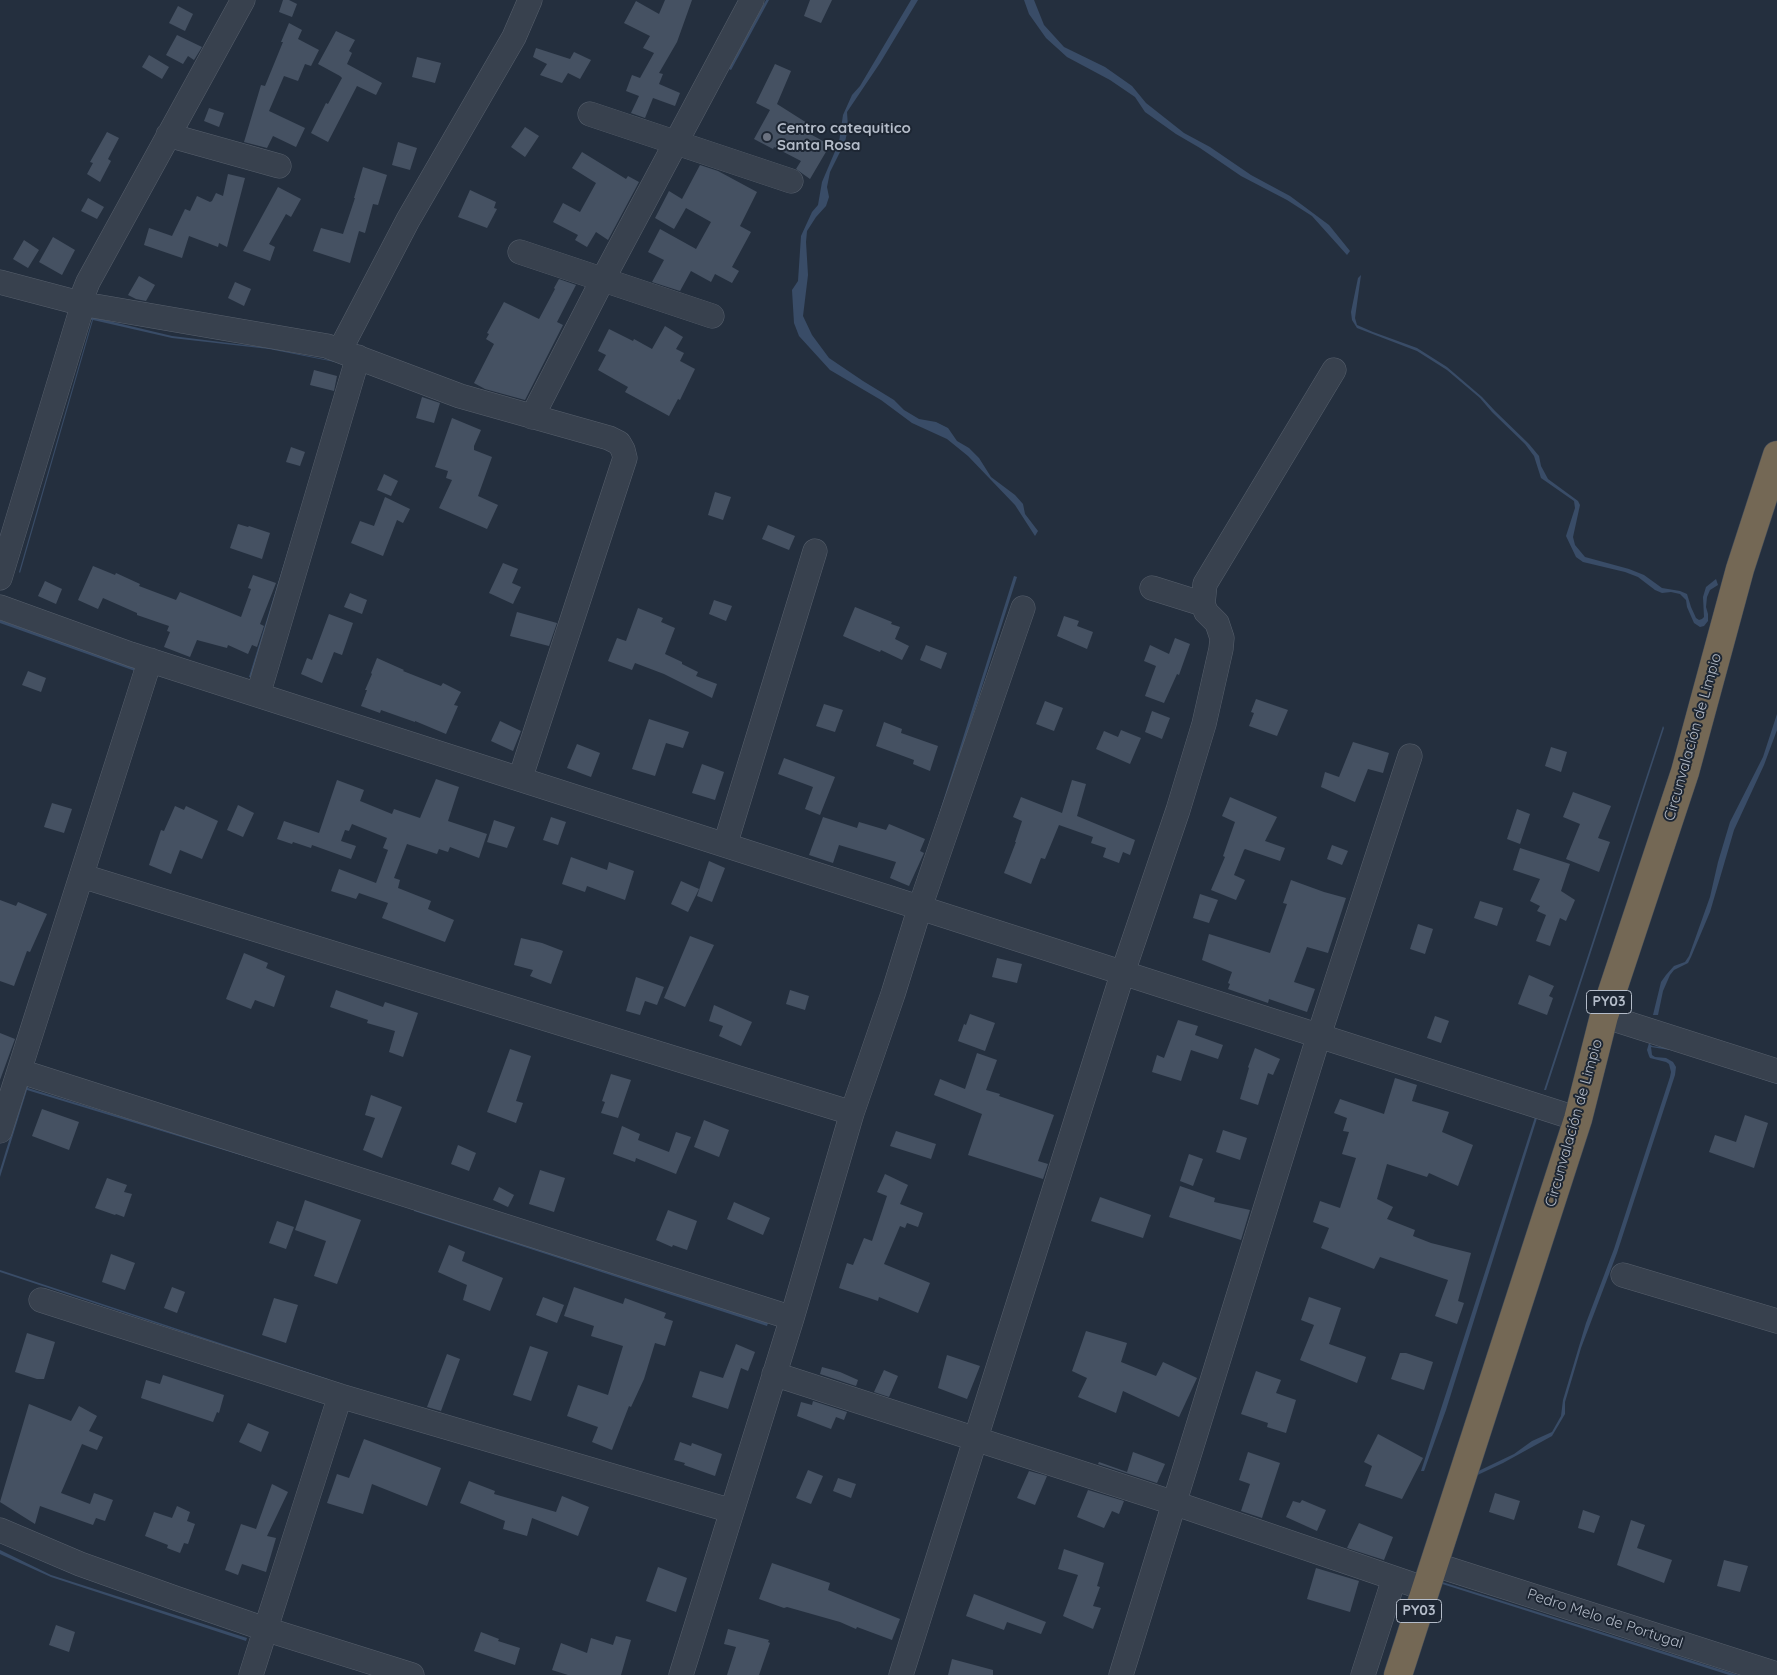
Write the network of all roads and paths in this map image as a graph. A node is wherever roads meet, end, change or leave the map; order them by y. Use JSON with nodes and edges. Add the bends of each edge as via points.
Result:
{"nodes":[{"id":1,"x":244,"y":0,"type":"edge"},
{"id":2,"x":530,"y":0,"type":"edge"},
{"id":3,"x":752,"y":0,"type":"edge"},
{"id":4,"x":590,"y":114,"type":"dead end"},
{"id":5,"x":168,"y":135,"type":"junction"},
{"id":6,"x":676,"y":142,"type":"junction"},
{"id":7,"x":279,"y":166,"type":"dead end"},
{"id":8,"x":791,"y":181,"type":"dead end"},
{"id":9,"x":520,"y":252,"type":"dead end"},
{"id":10,"x":603,"y":279,"type":"junction"},
{"id":11,"x":0,"y":282,"type":"edge"},
{"id":12,"x":83,"y":304,"type":"junction"},
{"id":13,"x":712,"y":316,"type":"dead end"},
{"id":14,"x":349,"y":354,"type":"junction"},
{"id":15,"x":1334,"y":370,"type":"dead end"},
{"id":16,"x":532,"y":417,"type":"junction"},
{"id":17,"x":1777,"y":455,"type":"edge"},
{"id":18,"x":815,"y":551,"type":"dead end"},
{"id":19,"x":0,"y":578,"type":"edge"},
{"id":20,"x":1152,"y":588,"type":"dead end"},
{"id":21,"x":1203,"y":604,"type":"junction"},
{"id":22,"x":0,"y":607,"type":"edge"},
{"id":23,"x":1023,"y":608,"type":"dead end"},
{"id":24,"x":150,"y":660,"type":"junction"},
{"id":25,"x":258,"y":695,"type":"junction"},
{"id":26,"x":1410,"y":756,"type":"dead end"},
{"id":27,"x":520,"y":779,"type":"junction"},
{"id":28,"x":725,"y":845,"type":"junction"},
{"id":29,"x":82,"y":876,"type":"junction"},
{"id":30,"x":920,"y":907,"type":"junction"},
{"id":31,"x":1123,"y":972,"type":"junction"},
{"id":32,"x":1604,"y":1016,"type":"junction"},
{"id":33,"x":1319,"y":1035,"type":"junction"},
{"id":34,"x":19,"y":1071,"type":"junction"},
{"id":35,"x":1777,"y":1071,"type":"edge"},
{"id":36,"x":852,"y":1113,"type":"junction"},
{"id":37,"x":1578,"y":1119,"type":"junction"},
{"id":38,"x":0,"y":1131,"type":"edge"},
{"id":39,"x":1623,"y":1275,"type":"dead end"},
{"id":40,"x":41,"y":1300,"type":"dead end"},
{"id":41,"x":792,"y":1318,"type":"junction"},
{"id":42,"x":1777,"y":1321,"type":"edge"},
{"id":43,"x":774,"y":1374,"type":"junction"},
{"id":44,"x":340,"y":1396,"type":"junction"},
{"id":45,"x":975,"y":1439,"type":"junction"},
{"id":46,"x":1174,"y":1503,"type":"junction"},
{"id":47,"x":732,"y":1511,"type":"junction"},
{"id":48,"x":0,"y":1530,"type":"edge"},
{"id":49,"x":1436,"y":1556,"type":"junction"},
{"id":50,"x":1394,"y":1578,"type":"junction"},
{"id":51,"x":1426,"y":1589,"type":"junction"},
{"id":52,"x":265,"y":1630,"type":"junction"},
{"id":53,"x":1777,"y":1656,"type":"edge"},
{"id":54,"x":1777,"y":1674,"type":"edge"},
{"id":55,"x":250,"y":1675,"type":"edge"},
{"id":56,"x":412,"y":1675,"type":"edge"},
{"id":57,"x":681,"y":1675,"type":"edge"},
{"id":58,"x":901,"y":1675,"type":"edge"},
{"id":59,"x":1121,"y":1675,"type":"edge"},
{"id":60,"x":1363,"y":1675,"type":"edge"},
{"id":61,"x":1398,"y":1675,"type":"edge"}],
"edges":[{"from":1,"to":5,"type":"street"},
{"from":2,"to":14,"type":"street","via":[[514,37],[408,220]]},
{"from":3,"to":6,"type":"street"},
{"from":4,"to":6,"type":"street"},
{"from":5,"to":7,"type":"street"},
{"from":5,"to":12,"type":"street","via":[[88,282]]},
{"from":6,"to":8,"type":"street"},
{"from":6,"to":10,"type":"street"},
{"from":9,"to":10,"type":"street"},
{"from":10,"to":13,"type":"street"},
{"from":10,"to":16,"type":"street"},
{"from":11,"to":12,"type":"street"},
{"from":12,"to":14,"type":"street","via":[[327,346]]},
{"from":12,"to":19,"type":"street"},
{"from":14,"to":16,"type":"street","via":[[460,396]]},
{"from":14,"to":25,"type":"street"},
{"from":15,"to":21,"type":"street","via":[[1210,575],[1203,592]]},
{"from":16,"to":27,"type":"street","via":[[609,438],[619,443],[625,458]]},
{"from":17,"to":32,"type":"highway","name":"Circunvalación de Limpio","number":"PY03","via":[[1740,568],[1685,772]]},
{"from":18,"to":28,"type":"street"},
{"from":20,"to":21,"type":"street"},
{"from":21,"to":31,"type":"street","via":[[1217,623],[1222,648],[1204,724],[1178,810]]},
{"from":22,"to":24,"type":"street"},
{"from":23,"to":30,"type":"street"},
{"from":24,"to":25,"type":"street"},
{"from":24,"to":29,"type":"street"},
{"from":25,"to":27,"type":"street"},
{"from":26,"to":33,"type":"street"},
{"from":27,"to":28,"type":"street"},
{"from":28,"to":30,"type":"street"},
{"from":29,"to":34,"type":"street"},
{"from":29,"to":36,"type":"street"},
{"from":30,"to":31,"type":"street"},
{"from":30,"to":36,"type":"street"},
{"from":31,"to":33,"type":"street"},
{"from":31,"to":45,"type":"street"},
{"from":32,"to":35,"type":"street"},
{"from":32,"to":37,"type":"highway","name":"Circunvalación de Limpio","number":"PY03"},
{"from":33,"to":37,"type":"street"},
{"from":33,"to":46,"type":"street"},
{"from":34,"to":38,"type":"street"},
{"from":34,"to":41,"type":"street"},
{"from":36,"to":41,"type":"street"},
{"from":37,"to":49,"type":"highway","name":"Circunvalación de Limpio","number":"PY03"},
{"from":39,"to":42,"type":"street"},
{"from":40,"to":44,"type":"street"},
{"from":41,"to":43,"type":"street"},
{"from":43,"to":45,"type":"street"},
{"from":43,"to":47,"type":"street"},
{"from":44,"to":47,"type":"street"},
{"from":44,"to":52,"type":"street"},
{"from":45,"to":46,"type":"street"},
{"from":45,"to":58,"type":"street"},
{"from":46,"to":50,"type":"street"},
{"from":46,"to":59,"type":"street"},
{"from":47,"to":57,"type":"street"},
{"from":48,"to":52,"type":"street","via":[[80,1564]]},
{"from":49,"to":51,"type":"highway","name":"Circunvalación de Limpio","number":"PY03"},
{"from":49,"to":53,"type":"street","name":"Pedro Melo de Portugal","via":[[1480,1563]]},
{"from":49,"to":54,"type":"street","name":"Pedro Melo de Portugal"},
{"from":50,"to":51,"type":"street"},
{"from":50,"to":60,"type":"street"},
{"from":51,"to":61,"type":"highway","name":"Circunvalación de Limpio","number":"PY03"},
{"from":52,"to":55,"type":"street"},
{"from":52,"to":56,"type":"street"}]}
